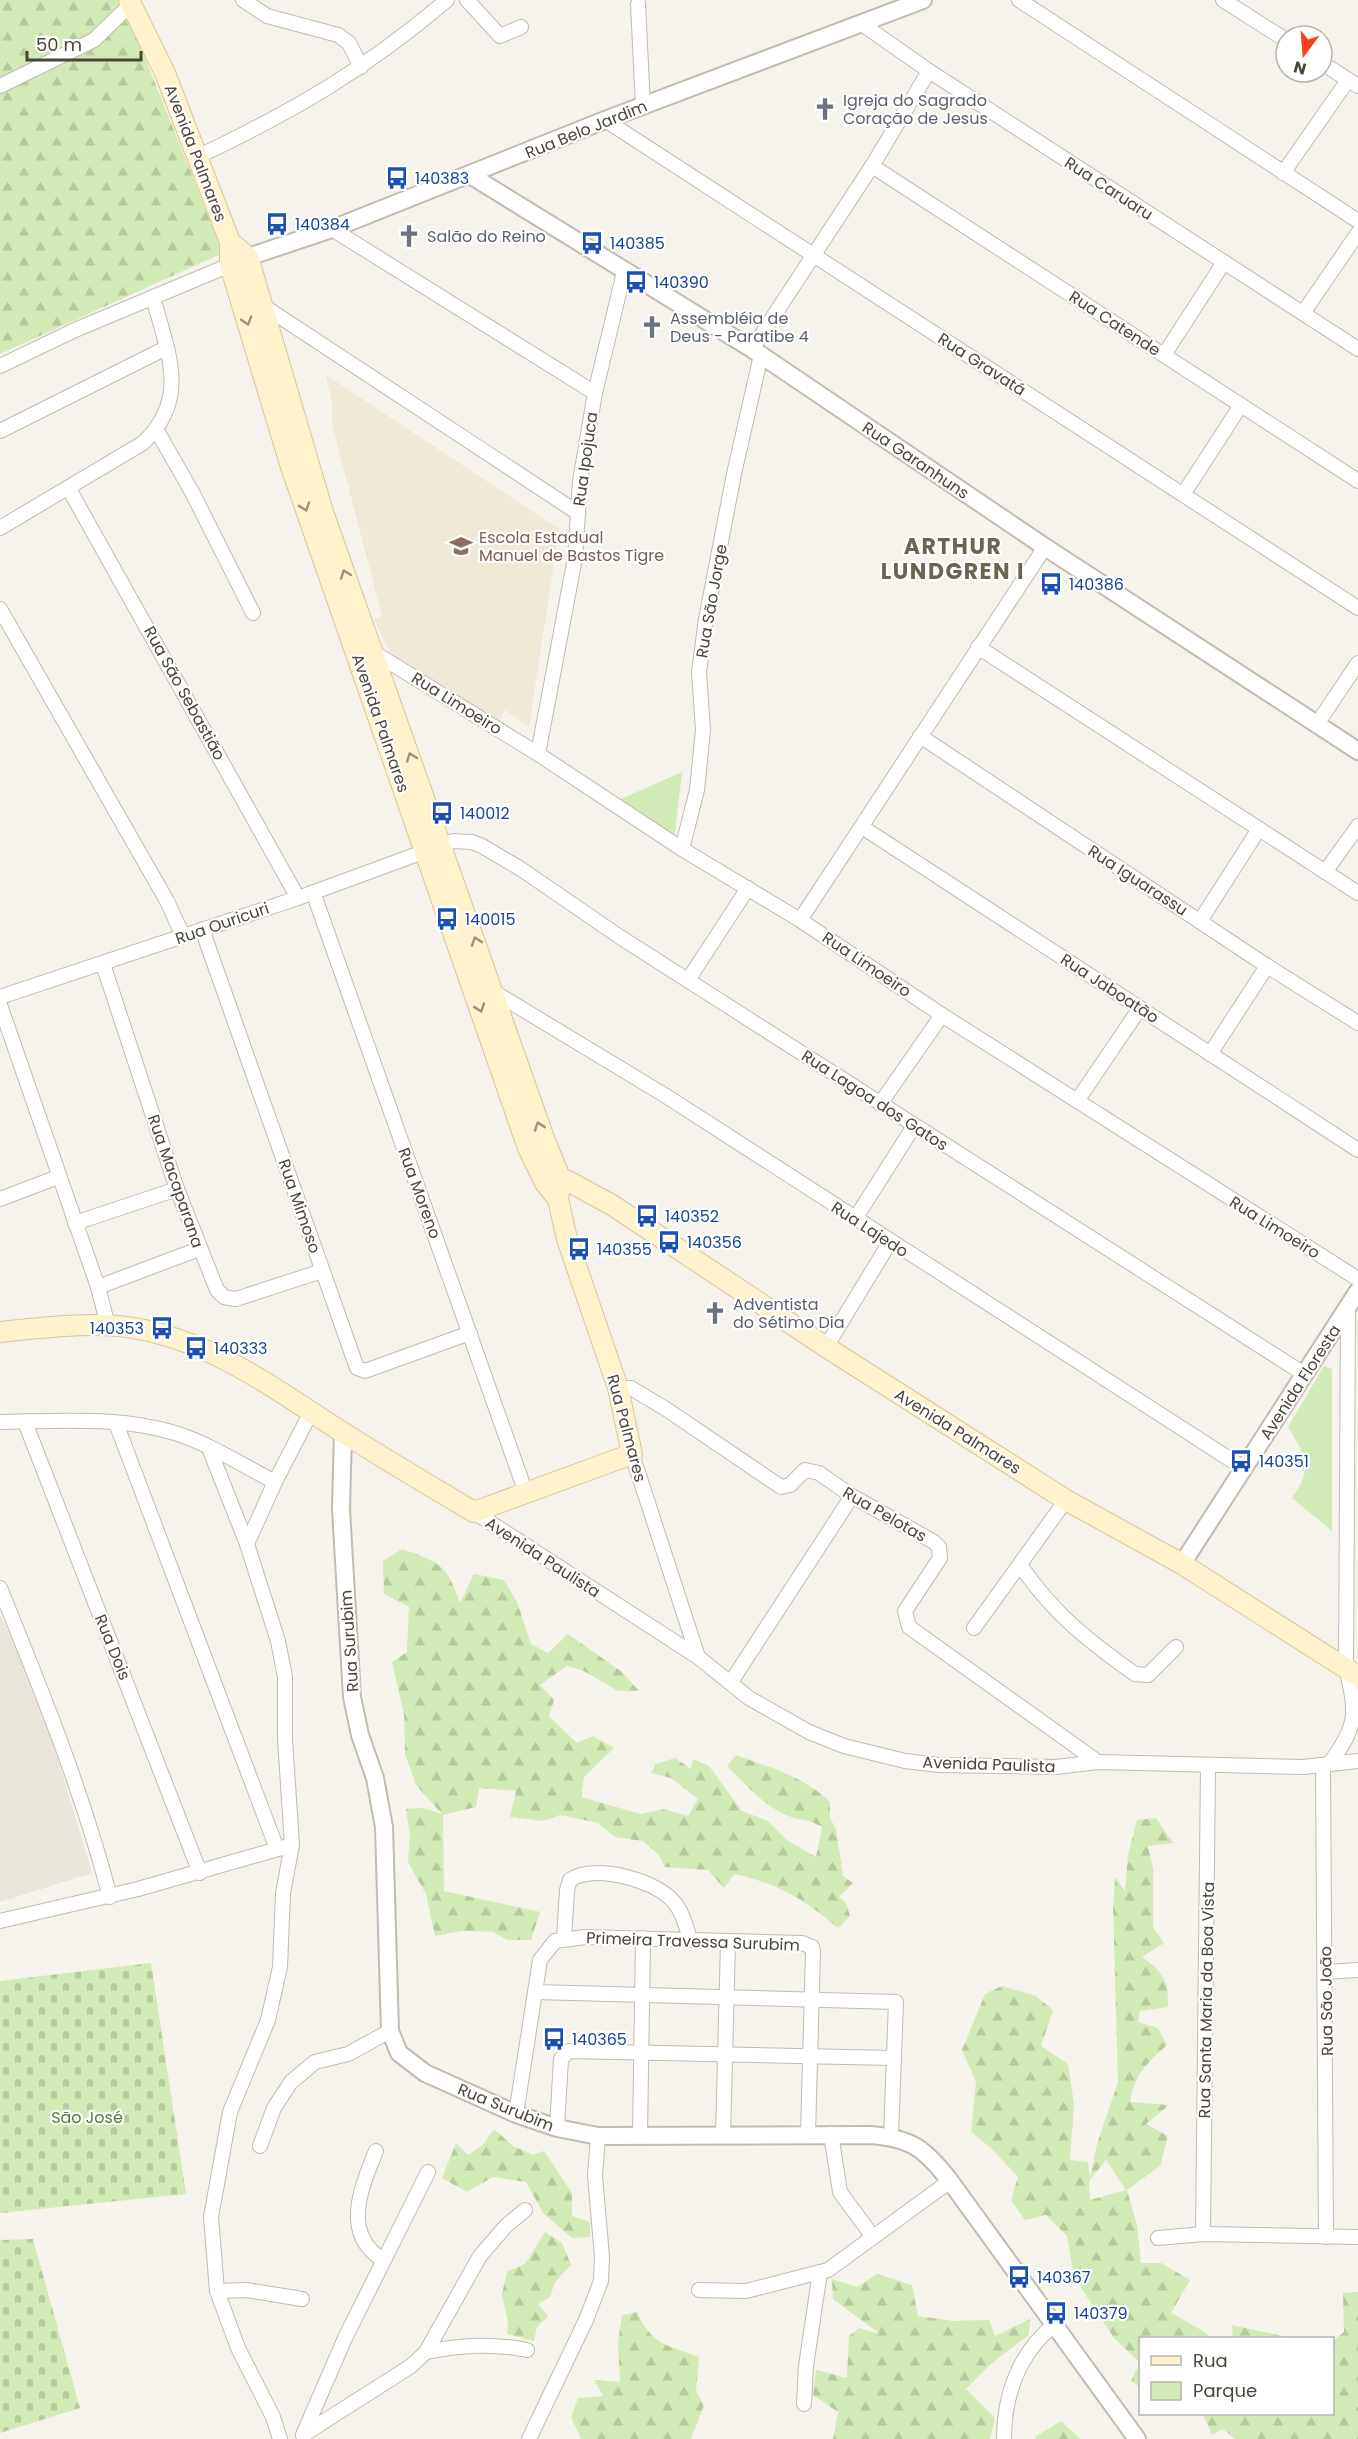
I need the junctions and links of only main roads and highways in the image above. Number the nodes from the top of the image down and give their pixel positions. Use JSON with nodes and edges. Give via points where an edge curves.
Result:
{"nodes":[{"id":1,"x":130,"y":2,"type":"edge"},
{"id":2,"x":230,"y":242,"type":"junction"},
{"id":3,"x":434,"y":848,"type":"junction"},
{"id":4,"x":555,"y":1187,"type":"junction"},
{"id":5,"x":0,"y":1332,"type":"edge"},
{"id":6,"x":632,"y":1454,"type":"joint"},
{"id":7,"x":1352,"y":1672,"type":"edge"}],
"edges":[{"from":1,"to":2,"type":"main road","name":"Avenida Palmares","via":[[165,73]]},
{"from":2,"to":3,"type":"main road","name":"Avenida Palmares","one_way":true,"via":[[230,265],[291,467]]},
{"from":3,"to":2,"type":"main road","name":"Avenida Palmares","one_way":true,"via":[[373,652],[323,512],[248,257]]},
{"from":4,"to":3,"type":"main road","name":"Avenida Palmares","one_way":true,"via":[[544,1141],[494,992]]},
{"from":3,"to":4,"type":"main road","name":"Avenida Palmares","one_way":true,"via":[[528,1148]]},
{"from":4,"to":6,"type":"main road","name":"Rua Palmares","via":[[567,1239],[618,1388]]},
{"from":4,"to":7,"type":"main road","name":"Avenida Palmares","via":[[585,1188],[1066,1500],[1182,1564]]},
{"from":5,"to":6,"type":"main road","name":"Avenida Paulista","via":[[108,1326],[167,1337],[213,1353],[272,1385],[474,1512]]}]}
